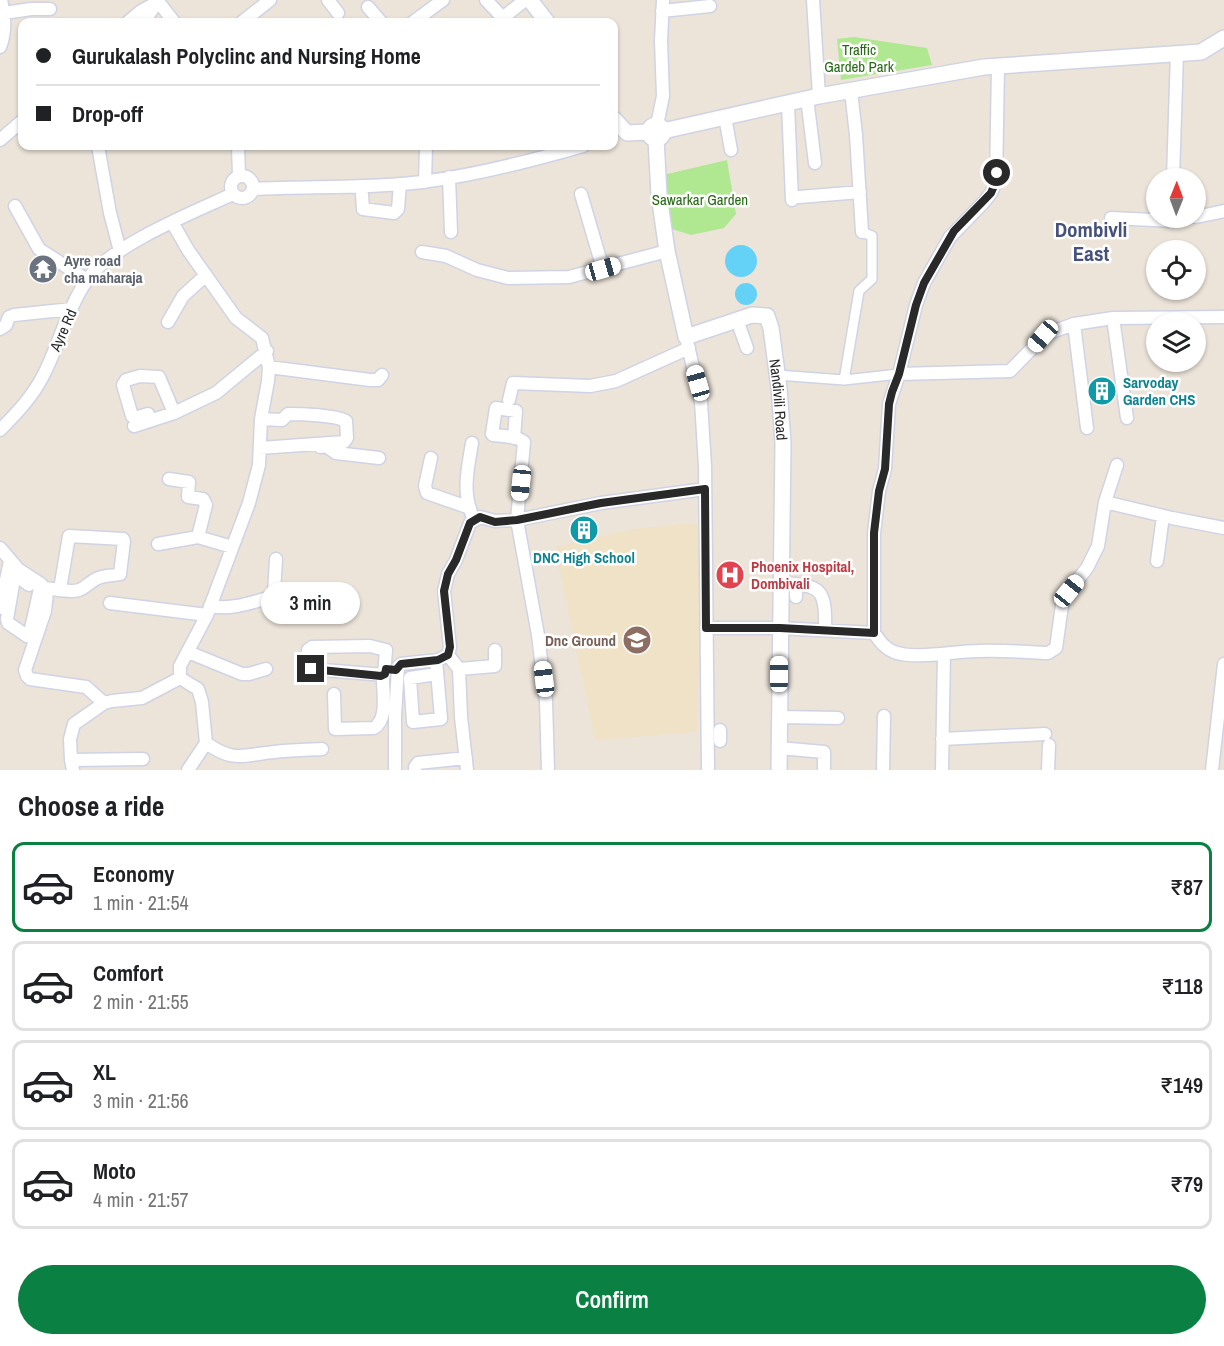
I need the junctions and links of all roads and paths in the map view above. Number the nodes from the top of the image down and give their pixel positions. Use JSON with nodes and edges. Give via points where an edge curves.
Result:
{"nodes":[{"id":1,"x":1,"y":0,"type":"edge"},
{"id":2,"x":270,"y":0,"type":"edge"},
{"id":3,"x":328,"y":0,"type":"edge"},
{"id":4,"x":443,"y":0,"type":"edge"},
{"id":5,"x":486,"y":0,"type":"edge"},
{"id":6,"x":525,"y":0,"type":"edge"},
{"id":7,"x":530,"y":0,"type":"edge"},
{"id":8,"x":813,"y":0,"type":"edge"},
{"id":9,"x":158,"y":1,"type":"edge"},
{"id":10,"x":663,"y":5,"type":"edge"},
{"id":11,"x":710,"y":6,"type":"dead end"},
{"id":12,"x":368,"y":7,"type":"dead end"},
{"id":13,"x":50,"y":9,"type":"dead end"},
{"id":14,"x":4,"y":13,"type":"junction"},
{"id":15,"x":338,"y":13,"type":"dead end"},
{"id":16,"x":133,"y":18,"type":"edge"},
{"id":17,"x":147,"y":18,"type":"edge"},
{"id":18,"x":171,"y":18,"type":"edge"},
{"id":19,"x":247,"y":18,"type":"edge"},
{"id":20,"x":378,"y":18,"type":"edge"},
{"id":21,"x":419,"y":18,"type":"edge"},
{"id":22,"x":544,"y":18,"type":"edge"},
{"id":23,"x":1224,"y":38,"type":"edge"},
{"id":24,"x":0,"y":46,"type":"edge"},
{"id":25,"x":1177,"y":53,"type":"junction"},
{"id":26,"x":998,"y":66,"type":"junction"},
{"id":27,"x":851,"y":91,"type":"junction"},
{"id":28,"x":813,"y":97,"type":"junction"},
{"id":29,"x":789,"y":104,"type":"junction"},
{"id":30,"x":725,"y":117,"type":"junction"},
{"id":31,"x":18,"y":124,"type":"edge"},
{"id":32,"x":656,"y":132,"type":"junction"},
{"id":33,"x":620,"y":135,"type":"edge"},
{"id":34,"x":0,"y":140,"type":"edge"},
{"id":35,"x":99,"y":150,"type":"edge"},
{"id":36,"x":238,"y":150,"type":"edge"},
{"id":37,"x":426,"y":150,"type":"edge"},
{"id":38,"x":568,"y":150,"type":"edge"},
{"id":39,"x":731,"y":150,"type":"dead end"},
{"id":40,"x":815,"y":163,"type":"dead end"},
{"id":41,"x":850,"y":167,"type":"dead end"},
{"id":42,"x":1173,"y":168,"type":"edge"},
{"id":43,"x":239,"y":176,"type":"junction"},
{"id":44,"x":449,"y":177,"type":"junction"},
{"id":45,"x":425,"y":182,"type":"junction"},
{"id":46,"x":400,"y":184,"type":"junction"},
{"id":47,"x":253,"y":189,"type":"junction"},
{"id":48,"x":856,"y":192,"type":"junction"},
{"id":49,"x":233,"y":194,"type":"junction"},
{"id":50,"x":362,"y":194,"type":"dead end"},
{"id":51,"x":581,"y":194,"type":"dead end"},
{"id":52,"x":15,"y":206,"type":"dead end"},
{"id":53,"x":1224,"y":211,"type":"edge"},
{"id":54,"x":1206,"y":214,"type":"edge"},
{"id":55,"x":1111,"y":218,"type":"dead end"},
{"id":56,"x":1146,"y":219,"type":"edge"},
{"id":57,"x":172,"y":222,"type":"junction"},
{"id":58,"x":451,"y":232,"type":"dead end"},
{"id":59,"x":862,"y":232,"type":"joint"},
{"id":60,"x":120,"y":251,"type":"junction"},
{"id":61,"x":667,"y":251,"type":"junction"},
{"id":62,"x":422,"y":252,"type":"dead end"},
{"id":63,"x":603,"y":269,"type":"junction"},
{"id":64,"x":205,"y":276,"type":"junction"},
{"id":65,"x":87,"y":280,"type":"junction"},
{"id":66,"x":72,"y":309,"type":"junction"},
{"id":67,"x":1224,"y":317,"type":"edge"},
{"id":68,"x":1113,"y":318,"type":"junction"},
{"id":69,"x":737,"y":320,"type":"junction"},
{"id":70,"x":168,"y":322,"type":"dead end"},
{"id":71,"x":1074,"y":324,"type":"junction"},
{"id":72,"x":0,"y":329,"type":"edge"},
{"id":73,"x":687,"y":342,"type":"junction"},
{"id":74,"x":747,"y":348,"type":"dead end"},
{"id":75,"x":267,"y":351,"type":"junction"},
{"id":76,"x":269,"y":367,"type":"junction"},
{"id":77,"x":899,"y":374,"type":"junction"},
{"id":78,"x":382,"y":375,"type":"dead end"},
{"id":79,"x":777,"y":375,"type":"junction"},
{"id":80,"x":844,"y":380,"type":"junction"},
{"id":81,"x":509,"y":400,"type":"dead end"},
{"id":82,"x":1127,"y":418,"type":"dead end"},
{"id":83,"x":261,"y":419,"type":"junction"},
{"id":84,"x":134,"y":426,"type":"dead end"},
{"id":85,"x":1088,"y":428,"type":"dead end"},
{"id":86,"x":0,"y":430,"type":"edge"},
{"id":87,"x":514,"y":438,"type":"dead end"},
{"id":88,"x":472,"y":443,"type":"dead end"},
{"id":89,"x":260,"y":452,"type":"junction"},
{"id":90,"x":379,"y":458,"type":"dead end"},
{"id":91,"x":431,"y":458,"type":"dead end"},
{"id":92,"x":1116,"y":465,"type":"dead end"},
{"id":93,"x":169,"y":480,"type":"dead end"},
{"id":94,"x":705,"y":489,"type":"junction"},
{"id":95,"x":1106,"y":502,"type":"junction"},
{"id":96,"x":472,"y":513,"type":"junction"},
{"id":97,"x":1163,"y":516,"type":"junction"},
{"id":98,"x":517,"y":520,"type":"junction"},
{"id":99,"x":1224,"y":528,"type":"edge"},
{"id":100,"x":198,"y":537,"type":"junction"},
{"id":101,"x":158,"y":544,"type":"dead end"},
{"id":102,"x":232,"y":547,"type":"junction"},
{"id":103,"x":0,"y":548,"type":"edge"},
{"id":104,"x":276,"y":559,"type":"dead end"},
{"id":105,"x":1156,"y":561,"type":"dead end"},
{"id":106,"x":6,"y":566,"type":"edge"},
{"id":107,"x":780,"y":583,"type":"junction"},
{"id":108,"x":796,"y":584,"type":"junction"},
{"id":109,"x":41,"y":588,"type":"junction"},
{"id":110,"x":60,"y":589,"type":"junction"},
{"id":111,"x":795,"y":597,"type":"dead end"},
{"id":112,"x":1,"y":602,"type":"edge"},
{"id":113,"x":110,"y":603,"type":"dead end"},
{"id":114,"x":209,"y":610,"type":"junction"},
{"id":115,"x":706,"y":628,"type":"junction"},
{"id":116,"x":780,"y":628,"type":"junction"},
{"id":117,"x":825,"y":630,"type":"junction"},
{"id":118,"x":874,"y":633,"type":"junction"},
{"id":119,"x":495,"y":650,"type":"dead end"},
{"id":120,"x":188,"y":652,"type":"junction"},
{"id":121,"x":944,"y":654,"type":"junction"},
{"id":122,"x":442,"y":658,"type":"junction"},
{"id":123,"x":412,"y":663,"type":"junction"},
{"id":124,"x":1224,"y":664,"type":"edge"},
{"id":125,"x":266,"y":669,"type":"dead end"},
{"id":126,"x":459,"y":669,"type":"junction"},
{"id":127,"x":438,"y":674,"type":"junction"},
{"id":128,"x":390,"y":675,"type":"junction"},
{"id":129,"x":414,"y":676,"type":"junction"},
{"id":130,"x":180,"y":678,"type":"junction"},
{"id":131,"x":352,"y":680,"type":"dead end"},
{"id":132,"x":334,"y":694,"type":"dead end"},
{"id":133,"x":104,"y":703,"type":"junction"},
{"id":134,"x":389,"y":716,"type":"junction"},
{"id":135,"x":884,"y":716,"type":"dead end"},
{"id":136,"x":779,"y":717,"type":"junction"},
{"id":137,"x":838,"y":718,"type":"dead end"},
{"id":138,"x":942,"y":739,"type":"junction"},
{"id":139,"x":206,"y":743,"type":"junction"},
{"id":140,"x":779,"y":748,"type":"junction"},
{"id":141,"x":322,"y":749,"type":"dead end"},
{"id":142,"x":136,"y":763,"type":"edge"},
{"id":143,"x":461,"y":764,"type":"edge"},
{"id":144,"x":72,"y":765,"type":"edge"},
{"id":145,"x":100,"y":765,"type":"edge"},
{"id":146,"x":188,"y":770,"type":"edge"},
{"id":147,"x":395,"y":770,"type":"edge"},
{"id":148,"x":415,"y":770,"type":"edge"},
{"id":149,"x":548,"y":770,"type":"edge"},
{"id":150,"x":708,"y":770,"type":"edge"},
{"id":151,"x":779,"y":770,"type":"edge"},
{"id":152,"x":824,"y":770,"type":"edge"},
{"id":153,"x":883,"y":770,"type":"edge"},
{"id":154,"x":942,"y":770,"type":"edge"},
{"id":155,"x":1048,"y":770,"type":"edge"},
{"id":156,"x":1212,"y":770,"type":"edge"}],
"edges":[{"from":1,"to":14,"type":"street"},
{"from":2,"to":19,"type":"street"},
{"from":3,"to":15,"type":"street"},
{"from":4,"to":21,"type":"street"},
{"from":5,"to":6,"type":"street","via":[[501,16]]},
{"from":7,"to":22,"type":"street"},
{"from":8,"to":28,"type":"street"},
{"from":9,"to":16,"type":"street"},
{"from":9,"to":17,"type":"street"},
{"from":9,"to":18,"type":"street"},
{"from":10,"to":11,"type":"street"},
{"from":10,"to":32,"type":"street","via":[[663,96]]},
{"from":12,"to":20,"type":"street"},
{"from":13,"to":14,"type":"street"},
{"from":14,"to":24,"type":"street"},
{"from":23,"to":25,"type":"street","via":[[1201,52]]},
{"from":25,"to":26,"type":"street"},
{"from":25,"to":42,"type":"street"},
{"from":26,"to":27,"type":"street"},
{"from":26,"to":77,"type":"street","via":[[996,181],[983,203],[954,231],[924,283]]},
{"from":27,"to":28,"type":"street"},
{"from":27,"to":48,"type":"street"},
{"from":28,"to":29,"type":"street"},
{"from":28,"to":40,"type":"street"},
{"from":29,"to":30,"type":"street"},
{"from":29,"to":48,"type":"street","via":[[795,198]]},
{"from":30,"to":32,"type":"street"},
{"from":30,"to":39,"type":"street","via":[[734,133]]},
{"from":31,"to":34,"type":"street"},
{"from":32,"to":33,"type":"street"},
{"from":32,"to":61,"type":"street"},
{"from":35,"to":60,"type":"street"},
{"from":36,"to":43,"type":"street"},
{"from":37,"to":45,"type":"street"},
{"from":38,"to":44,"type":"street"},
{"from":41,"to":48,"type":"street"},
{"from":43,"to":47,"type":"street","via":[[249,179]]},
{"from":43,"to":49,"type":"street","via":[[232,183]]},
{"from":44,"to":45,"type":"street"},
{"from":44,"to":58,"type":"street"},
{"from":45,"to":46,"type":"street"},
{"from":46,"to":47,"type":"street"},
{"from":46,"to":50,"type":"street","via":[[398,209],[394,213],[363,209]]},
{"from":47,"to":49,"type":"street","via":[[243,198]]},
{"from":48,"to":59,"type":"street"},
{"from":49,"to":57,"type":"street","name":"Ayre Rd"},
{"from":51,"to":63,"type":"street"},
{"from":52,"to":65,"type":"street","via":[[39,249]]},
{"from":53,"to":54,"type":"street"},
{"from":55,"to":56,"type":"street"},
{"from":57,"to":60,"type":"street","name":"Ayre Rd"},
{"from":57,"to":64,"type":"street"},
{"from":59,"to":80,"type":"street","via":[[872,236],[872,279],[859,291]]},
{"from":60,"to":65,"type":"street","name":"Ayre Rd"},
{"from":61,"to":63,"type":"street"},
{"from":61,"to":73,"type":"street"},
{"from":62,"to":63,"type":"street","via":[[446,256],[508,278],[569,277]]},
{"from":64,"to":70,"type":"street","via":[[183,296]]},
{"from":64,"to":75,"type":"street","via":[[236,318],[262,338]]},
{"from":65,"to":66,"type":"street","name":"Ayre Rd"},
{"from":66,"to":72,"type":"street","via":[[14,315]]},
{"from":66,"to":86,"type":"street","name":"Ayre Rd","via":[[43,376],[25,405]]},
{"from":67,"to":68,"type":"street"},
{"from":68,"to":71,"type":"street"},
{"from":68,"to":82,"type":"street"},
{"from":69,"to":73,"type":"street","name":"Nandivili Road"},
{"from":69,"to":74,"type":"street"},
{"from":69,"to":79,"type":"street","name":"Nandivili Road","via":[[767,316]]},
{"from":71,"to":77,"type":"street","via":[[1046,334],[1016,367],[1005,373]]},
{"from":71,"to":85,"type":"street"},
{"from":73,"to":81,"type":"street","via":[[616,381],[590,386],[513,383]]},
{"from":73,"to":94,"type":"street","via":[[701,402]]},
{"from":75,"to":76,"type":"street"},
{"from":75,"to":84,"type":"street","via":[[216,393]]},
{"from":76,"to":78,"type":"street","via":[[370,380],[378,380]]},
{"from":76,"to":83,"type":"street"},
{"from":77,"to":80,"type":"street"},
{"from":77,"to":118,"type":"street","via":[[889,404],[885,469],[874,533]]},
{"from":79,"to":80,"type":"street"},
{"from":79,"to":107,"type":"street","name":"Nandivili Road","via":[[783,443]]},
{"from":83,"to":89,"type":"street"},
{"from":83,"to":89,"type":"street","via":[[282,420],[288,414],[311,413],[339,418],[346,421],[346,438],[344,442]]},
{"from":87,"to":98,"type":"street","via":[[522,440],[525,446]]},
{"from":88,"to":96,"type":"street","via":[[466,480]]},
{"from":89,"to":90,"type":"street","via":[[326,446],[336,453]]},
{"from":89,"to":102,"type":"street","via":[[249,503]]},
{"from":91,"to":96,"type":"street","via":[[427,493]]},
{"from":92,"to":95,"type":"street"},
{"from":93,"to":100,"type":"street","via":[[189,482],[188,497],[205,501]]},
{"from":94,"to":98,"type":"street","via":[[601,503]]},
{"from":94,"to":115,"type":"street"},
{"from":95,"to":97,"type":"street"},
{"from":95,"to":121,"type":"street","via":[[1098,546],[1062,604],[1056,648],[1048,653]]},
{"from":96,"to":98,"type":"street","via":[[495,522]]},
{"from":96,"to":122,"type":"street","via":[[444,591],[450,647]]},
{"from":97,"to":99,"type":"street"},
{"from":97,"to":105,"type":"street"},
{"from":98,"to":149,"type":"street","via":[[545,690]]},
{"from":100,"to":101,"type":"street"},
{"from":100,"to":102,"type":"street"},
{"from":102,"to":114,"type":"street"},
{"from":103,"to":106,"type":"street"},
{"from":104,"to":114,"type":"street","via":[[271,597],[236,608]]},
{"from":106,"to":109,"type":"street"},
{"from":106,"to":112,"type":"street"},
{"from":107,"to":108,"type":"street"},
{"from":107,"to":116,"type":"street","name":"Nandivili Road"},
{"from":108,"to":111,"type":"street"},
{"from":108,"to":117,"type":"street","via":[[810,585],[818,592],[825,606]]},
{"from":109,"to":110,"type":"street"},
{"from":109,"to":133,"type":"street","via":[[48,596],[25,670],[27,676],[86,687]]},
{"from":110,"to":110,"type":"street","via":[[76,591],[99,577],[120,574],[123,538],[69,536]]},
{"from":113,"to":114,"type":"street"},
{"from":114,"to":120,"type":"street"},
{"from":115,"to":116,"type":"street"},
{"from":115,"to":150,"type":"street","via":[[716,736]]},
{"from":116,"to":117,"type":"street"},
{"from":116,"to":136,"type":"street","name":"Nandivili Road"},
{"from":117,"to":118,"type":"street"},
{"from":118,"to":121,"type":"street","via":[[884,647],[895,652]]},
{"from":119,"to":126,"type":"street","via":[[495,666]]},
{"from":120,"to":125,"type":"street","via":[[242,674]]},
{"from":120,"to":130,"type":"street","via":[[180,666]]},
{"from":121,"to":138,"type":"street"},
{"from":122,"to":123,"type":"street"},
{"from":122,"to":126,"type":"street"},
{"from":122,"to":127,"type":"street"},
{"from":123,"to":128,"type":"street","via":[[401,664]]},
{"from":123,"to":129,"type":"street"},
{"from":124,"to":156,"type":"street"},
{"from":126,"to":143,"type":"street"},
{"from":127,"to":129,"type":"street"},
{"from":127,"to":129,"type":"street","via":[[441,719],[415,723],[409,680]]},
{"from":128,"to":128,"type":"street","via":[[311,669],[307,665],[308,650],[367,646],[385,649]]},
{"from":128,"to":131,"type":"street"},
{"from":128,"to":134,"type":"street"},
{"from":130,"to":133,"type":"street","via":[[142,698]]},
{"from":130,"to":139,"type":"street","via":[[198,689]]},
{"from":132,"to":134,"type":"street","via":[[335,729],[374,728]]},
{"from":133,"to":144,"type":"street","via":[[74,724],[70,739]]},
{"from":134,"to":147,"type":"street"},
{"from":135,"to":153,"type":"street"},
{"from":136,"to":137,"type":"street"},
{"from":136,"to":140,"type":"street","name":"Nandivili Road"},
{"from":138,"to":154,"type":"street"},
{"from":138,"to":155,"type":"street","via":[[1047,739]]},
{"from":139,"to":141,"type":"street","via":[[229,756],[244,758]]},
{"from":139,"to":146,"type":"street"},
{"from":140,"to":151,"type":"street","name":"Nandivili Road"},
{"from":140,"to":152,"type":"street","via":[[824,752]]},
{"from":142,"to":145,"type":"street"},
{"from":143,"to":148,"type":"street","via":[[418,763]]},
{"from":144,"to":145,"type":"street"}]}
